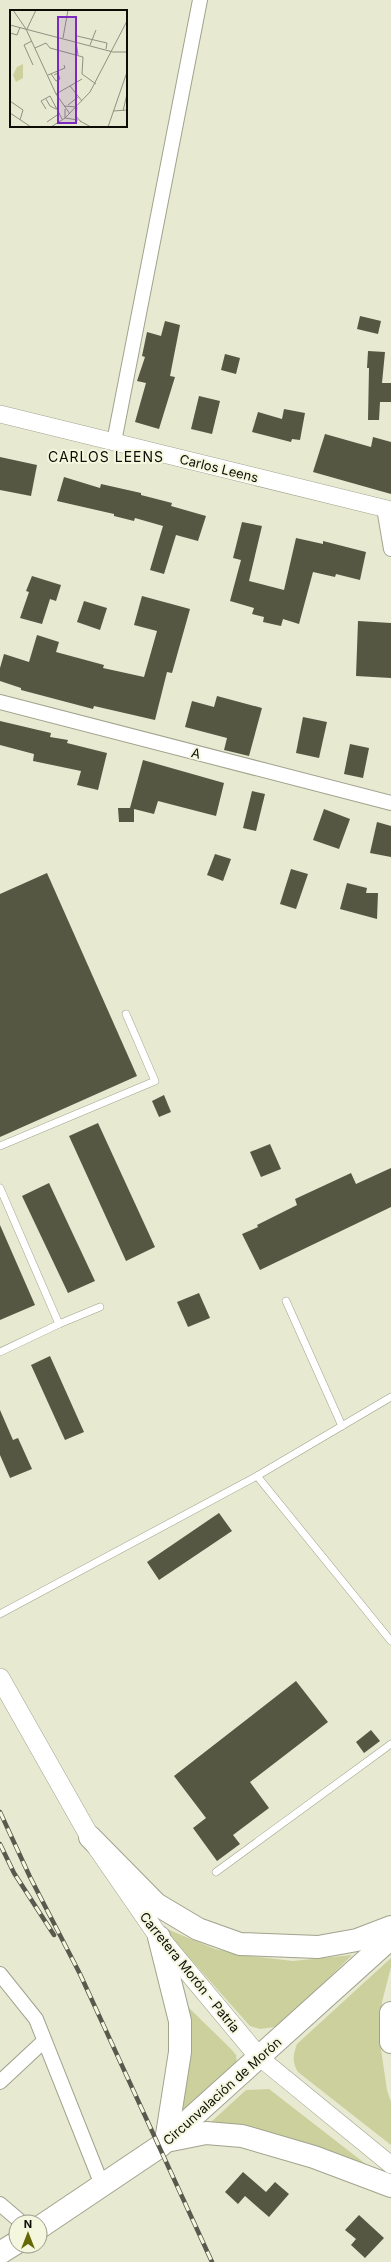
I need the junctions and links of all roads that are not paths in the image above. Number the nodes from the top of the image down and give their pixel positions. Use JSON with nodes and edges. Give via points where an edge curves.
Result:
{"nodes":[{"id":1,"x":200,"y":0,"type":"edge"},
{"id":2,"x":0,"y":414,"type":"edge"},
{"id":3,"x":114,"y":442,"type":"junction"},
{"id":4,"x":387,"y":509,"type":"edge"},
{"id":5,"x":391,"y":549,"type":"edge"},
{"id":6,"x":0,"y":702,"type":"edge"},
{"id":7,"x":391,"y":803,"type":"edge"},
{"id":8,"x":126,"y":1014,"type":"dead end"},
{"id":9,"x":0,"y":1146,"type":"edge"},
{"id":10,"x":0,"y":1188,"type":"edge"},
{"id":11,"x":286,"y":1301,"type":"dead end"},
{"id":12,"x":100,"y":1307,"type":"dead end"},
{"id":13,"x":60,"y":1324,"type":"junction"},
{"id":14,"x":0,"y":1352,"type":"edge"},
{"id":15,"x":391,"y":1397,"type":"edge"},
{"id":16,"x":342,"y":1426,"type":"junction"},
{"id":17,"x":257,"y":1476,"type":"junction"},
{"id":18,"x":0,"y":1614,"type":"edge"},
{"id":19,"x":391,"y":1641,"type":"edge"},
{"id":20,"x":0,"y":1678,"type":"edge"},
{"id":21,"x":391,"y":1744,"type":"edge"},
{"id":22,"x":90,"y":1837,"type":"junction"},
{"id":23,"x":216,"y":1872,"type":"dead end"},
{"id":24,"x":391,"y":1927,"type":"edge"},
{"id":25,"x":159,"y":1937,"type":"junction"},
{"id":26,"x":391,"y":1938,"type":"edge"},
{"id":27,"x":0,"y":1974,"type":"edge"},
{"id":28,"x":391,"y":2013,"type":"edge"},
{"id":29,"x":44,"y":2041,"type":"junction"},
{"id":30,"x":391,"y":2042,"type":"edge"},
{"id":31,"x":259,"y":2057,"type":"junction"},
{"id":32,"x":0,"y":2082,"type":"edge"},
{"id":33,"x":166,"y":2141,"type":"junction"},
{"id":34,"x":391,"y":2165,"type":"edge"},
{"id":35,"x":102,"y":2185,"type":"junction"},
{"id":36,"x":391,"y":2186,"type":"edge"},
{"id":37,"x":0,"y":2204,"type":"edge"},
{"id":38,"x":12,"y":2214,"type":"edge"},
{"id":39,"x":48,"y":2222,"type":"edge"}],
"edges":[{"from":1,"to":3,"type":"street"},
{"from":2,"to":3,"type":"street","name":"Carlos Leens"},
{"from":3,"to":4,"type":"street","name":"Carlos Leens"},
{"from":4,"to":5,"type":"street"},
{"from":6,"to":7,"type":"street","name":"A"},
{"from":8,"to":9,"type":"lane","via":[[156,1081]]},
{"from":10,"to":13,"type":"lane"},
{"from":11,"to":16,"type":"lane"},
{"from":12,"to":13,"type":"lane"},
{"from":13,"to":14,"type":"lane"},
{"from":15,"to":16,"type":"lane"},
{"from":16,"to":17,"type":"lane"},
{"from":17,"to":18,"type":"lane"},
{"from":17,"to":19,"type":"lane"},
{"from":20,"to":22,"type":"main road","name":"Carretera Morón - Patria"},
{"from":21,"to":23,"type":"lane"},
{"from":22,"to":24,"type":"main road","via":[[156,1904],[198,1929],[240,1944],[318,1947],[357,1940]]},
{"from":22,"to":25,"type":"main road","name":"Carretera Morón - Patria"},
{"from":25,"to":31,"type":"main road","name":"Carretera Morón - Patria"},
{"from":25,"to":33,"type":"main road","via":[[180,2021],[180,2052]]},
{"from":26,"to":31,"type":"main road","name":"Circunvalación de Morón"},
{"from":27,"to":29,"type":"street","via":[[36,2019]]},
{"from":28,"to":30,"type":"main road"},
{"from":29,"to":32,"type":"street"},
{"from":29,"to":35,"type":"street"},
{"from":31,"to":33,"type":"main road","name":"Circunvalación de Morón"},
{"from":31,"to":34,"type":"street","name":"Carretera Morón - Patria"},
{"from":33,"to":35,"type":"main road","name":"Circunvalación de Morón"},
{"from":33,"to":36,"type":"main road","via":[[206,2133],[242,2136],[314,2157]]},
{"from":35,"to":39,"type":"main road","name":"Circunvalación de Morón"},
{"from":37,"to":38,"type":"street"}]}
